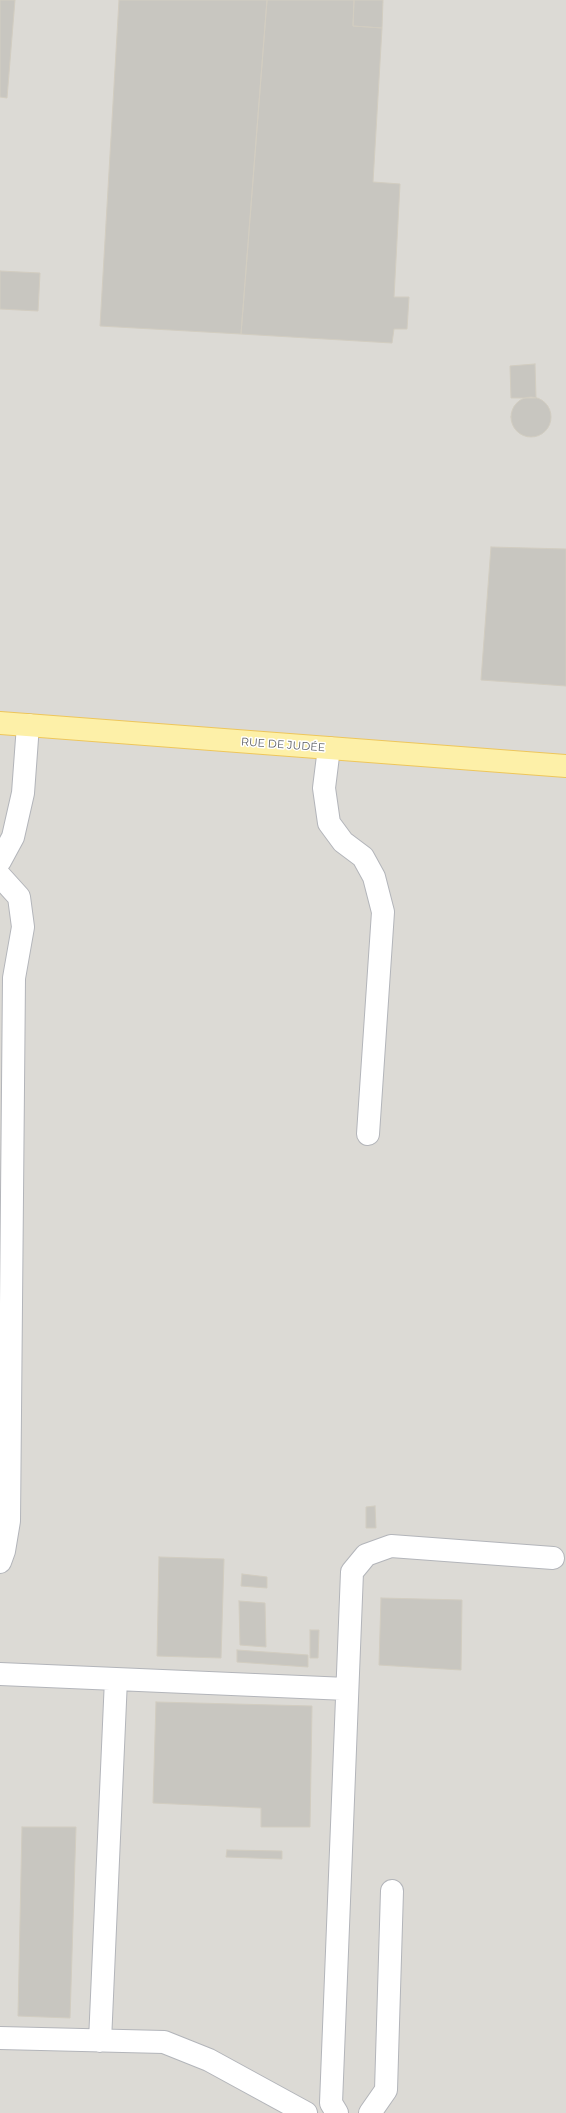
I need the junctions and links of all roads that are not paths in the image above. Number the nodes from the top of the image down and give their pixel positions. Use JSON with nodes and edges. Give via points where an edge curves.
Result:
{"nodes":[{"id":1,"x":0,"y":723,"type":"edge"},
{"id":2,"x":28,"y":725,"type":"junction"},
{"id":3,"x":329,"y":748,"type":"junction"},
{"id":4,"x":566,"y":766,"type":"edge"},
{"id":5,"x":0,"y":861,"type":"edge"},
{"id":6,"x":0,"y":876,"type":"edge"},
{"id":7,"x":368,"y":1134,"type":"dead end"},
{"id":8,"x":553,"y":1558,"type":"dead end"},
{"id":9,"x":0,"y":1562,"type":"edge"},
{"id":10,"x":0,"y":1674,"type":"edge"},
{"id":11,"x":116,"y":1679,"type":"junction"},
{"id":12,"x":347,"y":1689,"type":"junction"},
{"id":13,"x":392,"y":1891,"type":"dead end"},
{"id":14,"x":0,"y":2038,"type":"edge"},
{"id":15,"x":100,"y":2041,"type":"junction"},
{"id":16,"x":306,"y":2113,"type":"edge"},
{"id":17,"x":336,"y":2113,"type":"edge"},
{"id":18,"x":370,"y":2113,"type":"edge"}],
"edges":[{"from":1,"to":2,"type":"main road","name":"RUE DE JUDÉE"},
{"from":2,"to":3,"type":"main road","name":"RUE DE JUDÉE"},
{"from":2,"to":5,"type":"lane","via":[[23,793],[12,837]]},
{"from":3,"to":4,"type":"main road","name":"RUE DE JUDÉE"},
{"from":3,"to":7,"type":"lane","via":[[324,788],[329,823],[343,842],[363,857],[374,877],[383,912]]},
{"from":6,"to":9,"type":"lane","via":[[19,897],[23,927],[14,978],[9,1521]]},
{"from":8,"to":12,"type":"lane","via":[[391,1546],[366,1555],[352,1572]]},
{"from":10,"to":11,"type":"lane"},
{"from":11,"to":12,"type":"lane"},
{"from":11,"to":15,"type":"lane"},
{"from":12,"to":17,"type":"lane","via":[[331,2103]]},
{"from":13,"to":18,"type":"lane","via":[[386,2090]]},
{"from":14,"to":15,"type":"lane"},
{"from":15,"to":16,"type":"lane","via":[[164,2042],[209,2060]]}]}
